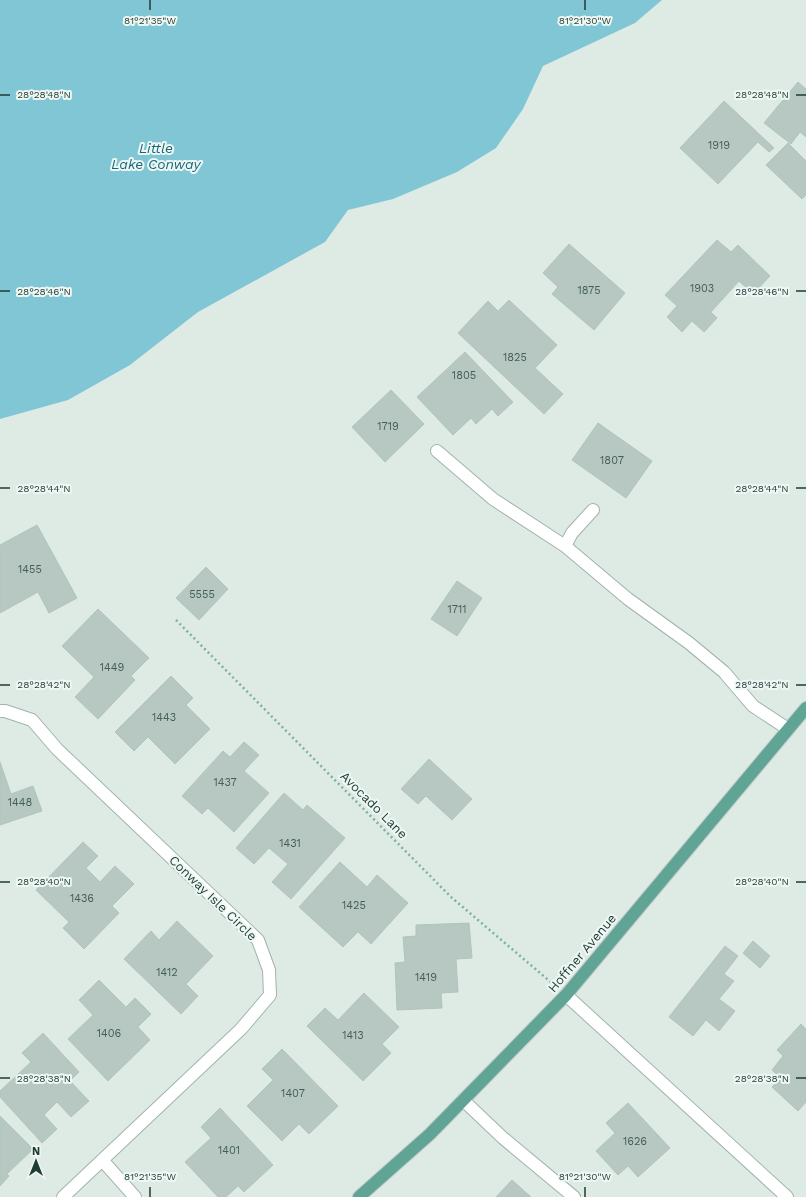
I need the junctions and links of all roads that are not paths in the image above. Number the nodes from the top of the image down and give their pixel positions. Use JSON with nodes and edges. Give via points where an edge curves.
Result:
{"nodes":[{"id":1,"x":437,"y":451,"type":"dead end"},
{"id":2,"x":593,"y":510,"type":"dead end"},
{"id":3,"x":565,"y":546,"type":"junction"},
{"id":4,"x":806,"y":708,"type":"edge"},
{"id":5,"x":0,"y":711,"type":"edge"},
{"id":6,"x":788,"y":729,"type":"junction"},
{"id":7,"x":566,"y":994,"type":"junction"},
{"id":8,"x":463,"y":1100,"type":"junction"},
{"id":9,"x":103,"y":1161,"type":"junction"},
{"id":10,"x":63,"y":1197,"type":"edge"},
{"id":11,"x":135,"y":1197,"type":"edge"},
{"id":12,"x":359,"y":1197,"type":"edge"},
{"id":13,"x":574,"y":1197,"type":"edge"},
{"id":14,"x":787,"y":1197,"type":"edge"}],
"edges":[{"from":1,"to":3,"type":"street","via":[[493,499]]},
{"from":2,"to":3,"type":"street","via":[[572,533]]},
{"from":3,"to":6,"type":"street","via":[[628,599],[724,672],[753,706]]},
{"from":4,"to":6,"type":"main road","name":"Hoffner Avenue"},
{"from":5,"to":9,"type":"street","name":"Conway Isle Circle","via":[[32,720],[57,749],[258,940],[269,970],[270,994],[241,1029]]},
{"from":6,"to":7,"type":"main road","name":"Hoffner Avenue"},
{"from":7,"to":8,"type":"main road","name":"Hoffner Avenue"},
{"from":7,"to":14,"type":"street"},
{"from":8,"to":12,"type":"main road","name":"Hoffner Avenue","via":[[430,1134]]},
{"from":8,"to":13,"type":"street","via":[[503,1138]]},
{"from":9,"to":10,"type":"street","name":"Conway Isle Circle"},
{"from":9,"to":11,"type":"street"}]}
